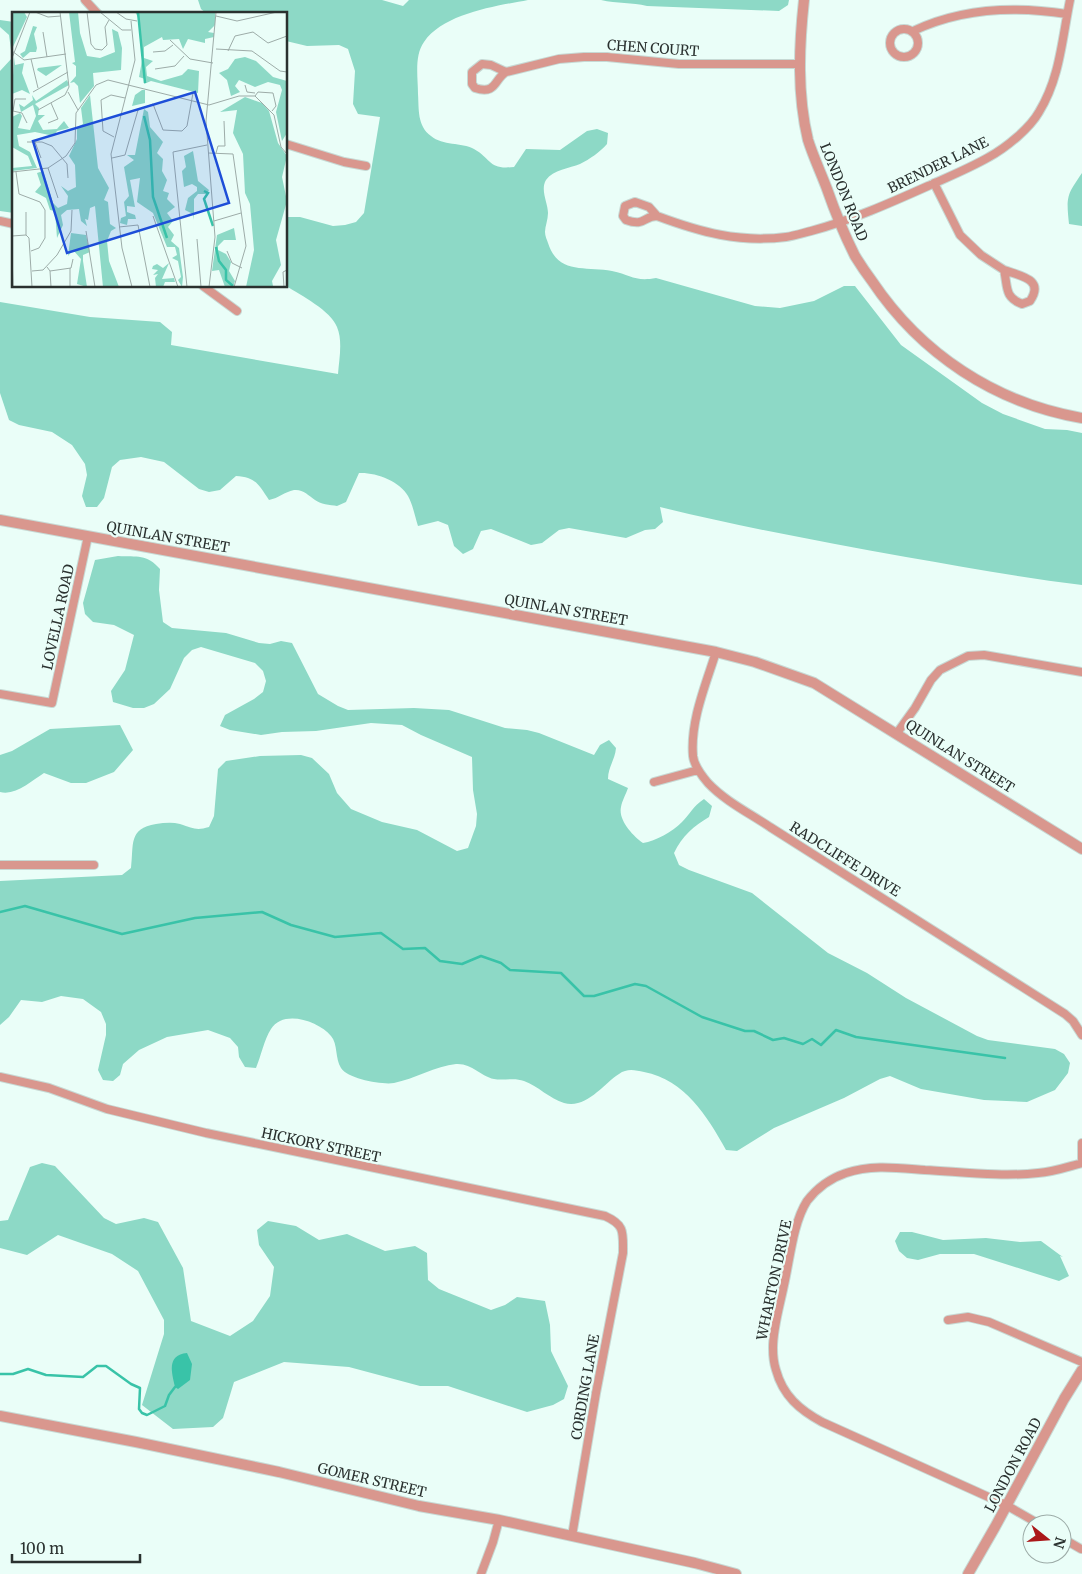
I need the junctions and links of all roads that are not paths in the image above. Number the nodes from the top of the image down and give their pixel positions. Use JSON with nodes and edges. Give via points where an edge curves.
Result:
{"nodes":[{"id":1,"x":85,"y":0,"type":"edge"},
{"id":2,"x":804,"y":0,"type":"edge"},
{"id":3,"x":1070,"y":0,"type":"edge"},
{"id":4,"x":96,"y":12,"type":"edge"},
{"id":5,"x":1067,"y":14,"type":"junction"},
{"id":6,"x":913,"y":31,"type":"dead end"},
{"id":7,"x":799,"y":64,"type":"junction"},
{"id":8,"x":506,"y":72,"type":"junction"},
{"id":9,"x":288,"y":145,"type":"edge"},
{"id":10,"x":366,"y":166,"type":"dead end"},
{"id":11,"x":934,"y":183,"type":"junction"},
{"id":12,"x":657,"y":216,"type":"dead end"},
{"id":13,"x":840,"y":223,"type":"junction"},
{"id":14,"x":1004,"y":270,"type":"junction"},
{"id":15,"x":207,"y":288,"type":"edge"},
{"id":16,"x":237,"y":311,"type":"dead end"},
{"id":17,"x":1082,"y":418,"type":"edge"},
{"id":18,"x":0,"y":520,"type":"edge"},
{"id":19,"x":88,"y":536,"type":"junction"},
{"id":20,"x":716,"y":652,"type":"junction"},
{"id":21,"x":1082,"y":672,"type":"edge"},
{"id":22,"x":0,"y":694,"type":"edge"},
{"id":23,"x":897,"y":733,"type":"junction"},
{"id":24,"x":698,"y":770,"type":"junction"},
{"id":25,"x":654,"y":782,"type":"dead end"},
{"id":26,"x":1082,"y":849,"type":"edge"},
{"id":27,"x":0,"y":865,"type":"edge"},
{"id":28,"x":94,"y":865,"type":"dead end"},
{"id":29,"x":1082,"y":1034,"type":"edge"},
{"id":30,"x":0,"y":1077,"type":"edge"},
{"id":31,"x":1082,"y":1143,"type":"edge"},
{"id":32,"x":1082,"y":1159,"type":"edge"},
{"id":33,"x":1082,"y":1163,"type":"edge"},
{"id":34,"x":623,"y":1243,"type":"joint"},
{"id":35,"x":948,"y":1320,"type":"dead end"},
{"id":36,"x":1082,"y":1362,"type":"edge"},
{"id":37,"x":1082,"y":1370,"type":"edge"},
{"id":38,"x":0,"y":1416,"type":"edge"},
{"id":39,"x":1006,"y":1505,"type":"junction"},
{"id":40,"x":1022,"y":1514,"type":"edge"},
{"id":41,"x":499,"y":1520,"type":"junction"},
{"id":42,"x":572,"y":1536,"type":"junction"},
{"id":43,"x":481,"y":1574,"type":"edge"},
{"id":44,"x":736,"y":1574,"type":"edge"},
{"id":45,"x":968,"y":1574,"type":"edge"}],
"edges":[{"from":1,"to":4,"type":"street"},
{"from":2,"to":7,"type":"street","name":"LONDON ROAD"},
{"from":3,"to":5,"type":"street","name":"BRENDER LANE"},
{"from":5,"to":6,"type":"street","via":[[999,9],[939,21]]},
{"from":5,"to":11,"type":"street","name":"BRENDER LANE","via":[[1054,83],[1033,120],[990,157]]},
{"from":7,"to":8,"type":"street","name":"CHEN COURT","via":[[679,64],[584,57],[559,59]]},
{"from":7,"to":13,"type":"street","name":"LONDON ROAD","via":[[808,140]]},
{"from":8,"to":8,"type":"street","via":[[482,64],[472,72],[472,84],[482,91],[488,90]]},
{"from":9,"to":10,"type":"street"},
{"from":11,"to":13,"type":"street","name":"BRENDER LANE"},
{"from":11,"to":14,"type":"street","via":[[960,235],[981,255]]},
{"from":12,"to":13,"type":"street","name":"BRENDER LANE","via":[[721,236],[755,239],[787,237]]},
{"from":13,"to":17,"type":"street","name":"LONDON ROAD","via":[[856,258],[879,291],[914,333],[951,365],[1006,396]]},
{"from":14,"to":14,"type":"street","via":[[1009,297],[1022,304],[1030,302],[1034,290],[1032,282]]},
{"from":15,"to":16,"type":"street"},
{"from":18,"to":19,"type":"street","name":"QUINLAN STREET"},
{"from":19,"to":20,"type":"street","name":"QUINLAN STREET"},
{"from":19,"to":22,"type":"street","name":"LOVELLA ROAD","via":[[52,702]]},
{"from":20,"to":23,"type":"street","name":"QUINLAN STREET","via":[[814,683]]},
{"from":20,"to":24,"type":"street","via":[[694,735],[693,758]]},
{"from":21,"to":23,"type":"street","via":[[984,655],[968,656],[940,670]]},
{"from":23,"to":26,"type":"street","name":"QUINLAN STREET"},
{"from":24,"to":25,"type":"street"},
{"from":24,"to":29,"type":"street","name":"RADCLIFFE DRIVE","via":[[722,796],[1065,1014]]},
{"from":27,"to":28,"type":"street"},
{"from":30,"to":34,"type":"street","name":"HICKORY STREET","via":[[206,1134],[605,1216],[620,1224]]},
{"from":31,"to":32,"type":"street"},
{"from":33,"to":39,"type":"street","name":"WHARTON DRIVE","via":[[1058,1170],[1008,1175],[865,1168],[826,1182],[807,1202],[798,1219],[773,1348],[776,1371],[791,1401],[822,1422]]},
{"from":34,"to":42,"type":"street","name":"CORDING LANE"},
{"from":35,"to":36,"type":"street","via":[[968,1317],[989,1322]]},
{"from":37,"to":39,"type":"street","name":"LONDON ROAD"},
{"from":38,"to":41,"type":"street","name":"GOMER STREET","via":[[129,1440],[419,1506]]},
{"from":39,"to":40,"type":"street","name":"WHARTON DRIVE"},
{"from":39,"to":45,"type":"street","name":"LONDON ROAD"},
{"from":41,"to":42,"type":"street","name":"GOMER STREET"},
{"from":41,"to":43,"type":"street"},
{"from":42,"to":44,"type":"street","name":"GOMER STREET"}]}
